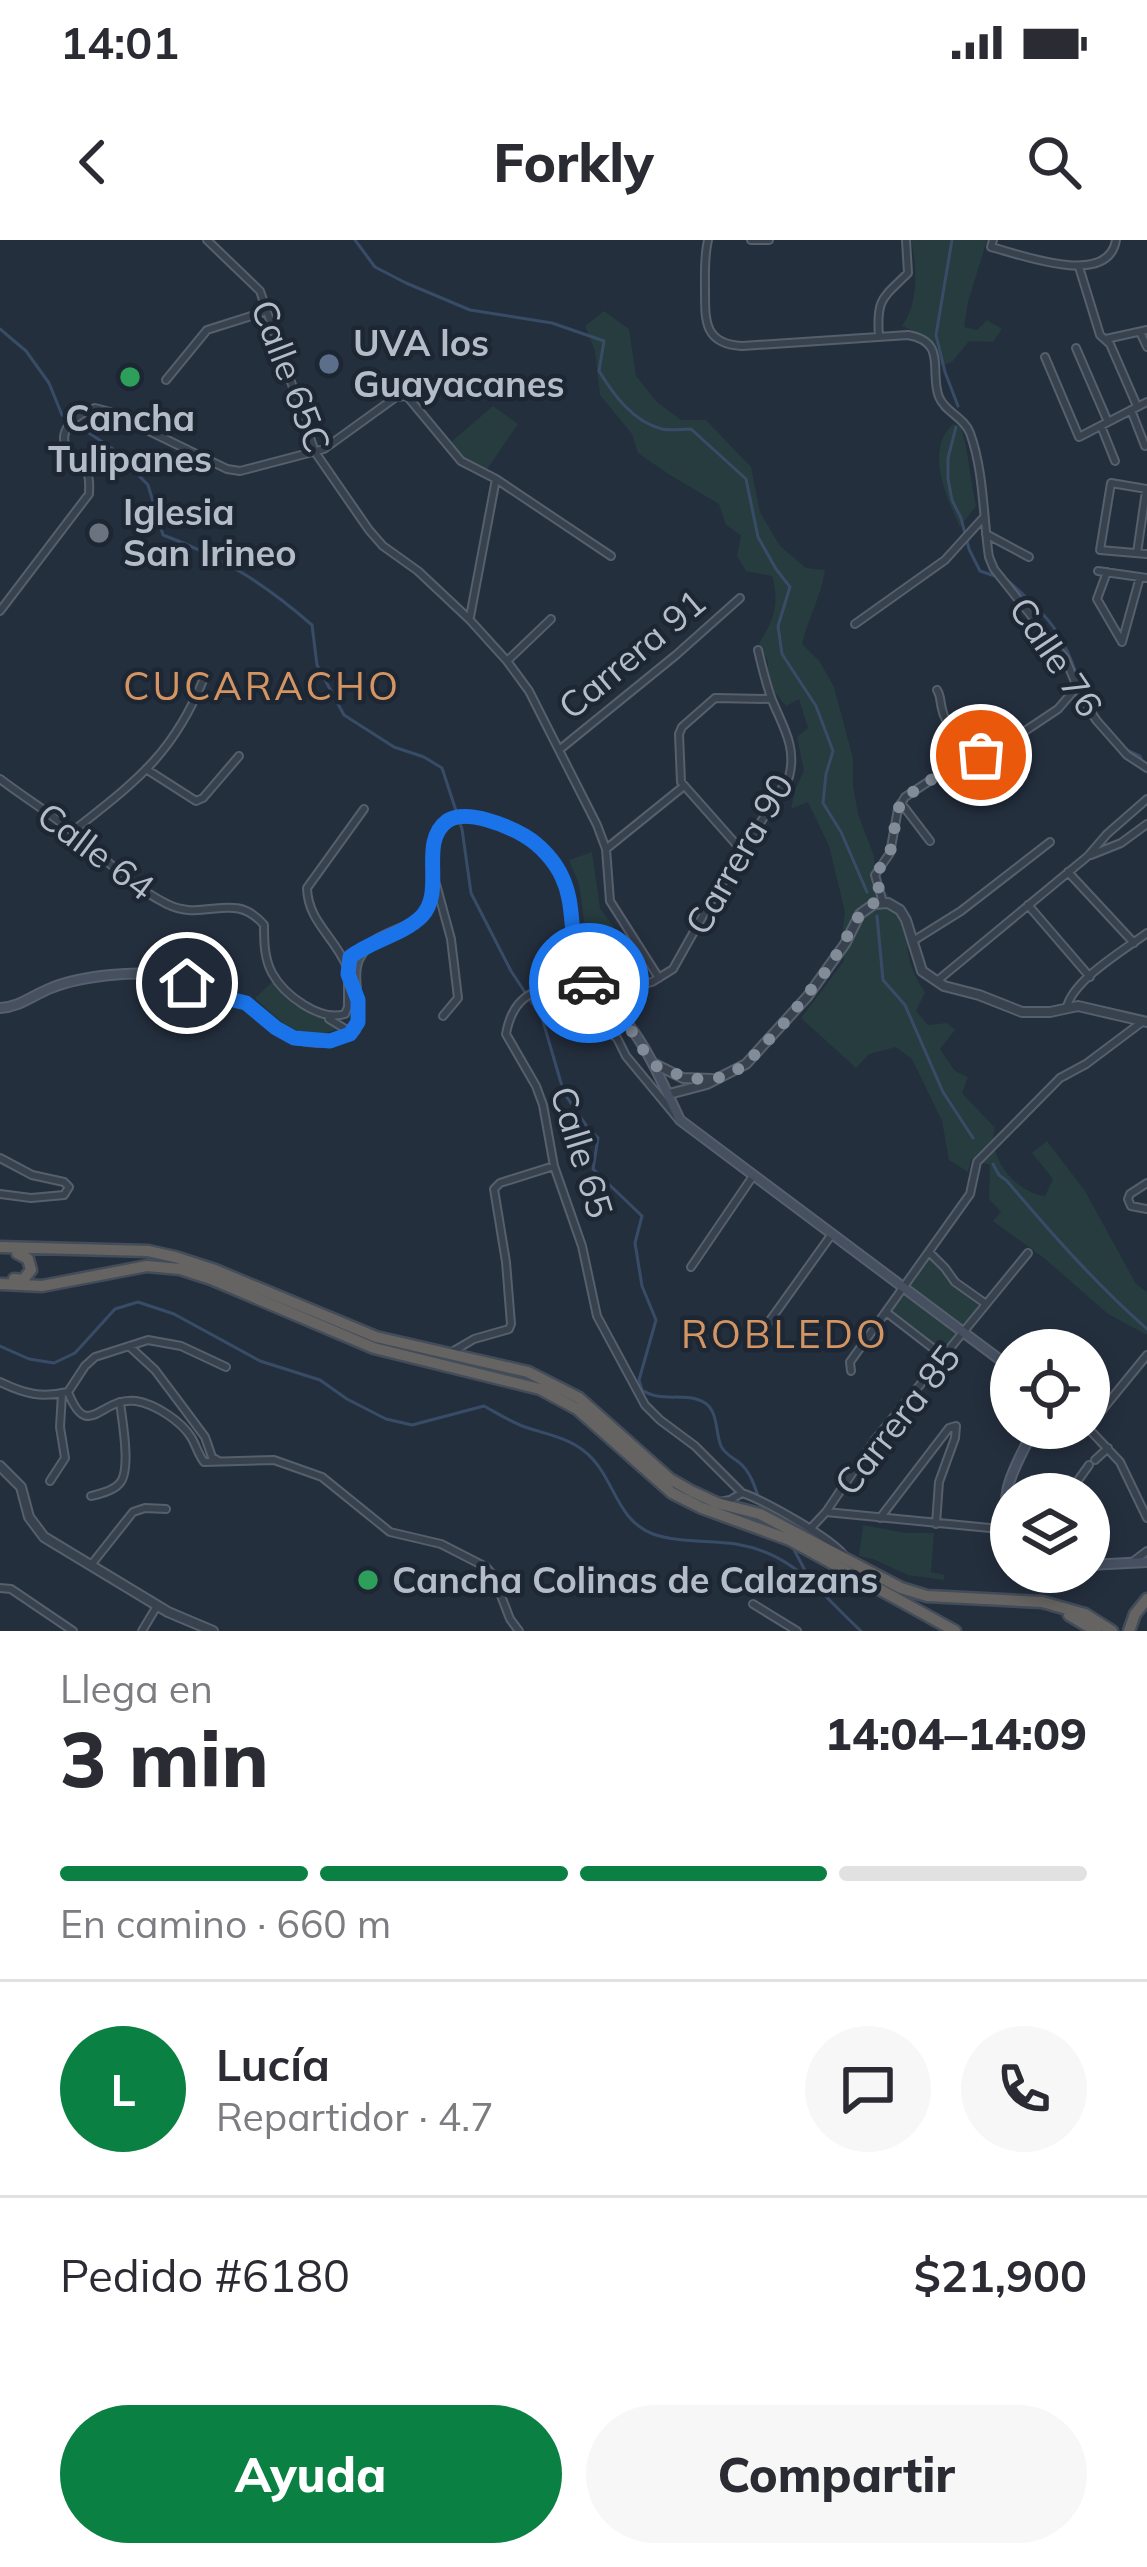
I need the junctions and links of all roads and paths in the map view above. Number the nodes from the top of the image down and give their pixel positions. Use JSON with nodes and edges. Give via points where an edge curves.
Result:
{"nodes":[{"id":1,"x":207,"y":240,"type":"edge"},
{"id":2,"x":708,"y":240,"type":"edge"},
{"id":3,"x":751,"y":240,"type":"edge"},
{"id":4,"x":769,"y":240,"type":"edge"},
{"id":5,"x":906,"y":240,"type":"edge"},
{"id":6,"x":1116,"y":240,"type":"edge"},
{"id":7,"x":992,"y":243,"type":"edge"},
{"id":8,"x":1079,"y":267,"type":"junction"},
{"id":9,"x":267,"y":310,"type":"junction"},
{"id":10,"x":1143,"y":331,"type":"edge"},
{"id":11,"x":880,"y":337,"type":"junction"},
{"id":12,"x":1106,"y":339,"type":"junction"},
{"id":13,"x":1147,"y":347,"type":"edge"},
{"id":14,"x":1076,"y":348,"type":"dead end"},
{"id":15,"x":1045,"y":357,"type":"dead end"},
{"id":16,"x":166,"y":380,"type":"dead end"},
{"id":17,"x":1147,"y":402,"type":"edge"},
{"id":18,"x":1134,"y":408,"type":"junction"},
{"id":19,"x":1104,"y":424,"type":"junction"},
{"id":20,"x":1145,"y":446,"type":"edge"},
{"id":21,"x":315,"y":452,"type":"junction"},
{"id":22,"x":1115,"y":460,"type":"dead end"},
{"id":23,"x":496,"y":479,"type":"junction"},
{"id":24,"x":1147,"y":489,"type":"edge"},
{"id":25,"x":984,"y":517,"type":"junction"},
{"id":26,"x":986,"y":534,"type":"junction"},
{"id":27,"x":1137,"y":553,"type":"junction"},
{"id":28,"x":1147,"y":554,"type":"edge"},
{"id":29,"x":611,"y":556,"type":"dead end"},
{"id":30,"x":1029,"y":557,"type":"dead end"},
{"id":31,"x":1144,"y":578,"type":"edge"},
{"id":32,"x":740,"y":598,"type":"dead end"},
{"id":33,"x":0,"y":610,"type":"edge"},
{"id":34,"x":469,"y":619,"type":"junction"},
{"id":35,"x":551,"y":619,"type":"dead end"},
{"id":36,"x":855,"y":624,"type":"dead end"},
{"id":37,"x":758,"y":650,"type":"dead end"},
{"id":38,"x":507,"y":661,"type":"junction"},
{"id":39,"x":204,"y":678,"type":"dead end"},
{"id":40,"x":1076,"y":688,"type":"junction"},
{"id":41,"x":938,"y":690,"type":"dead end"},
{"id":42,"x":772,"y":699,"type":"junction"},
{"id":43,"x":559,"y":751,"type":"junction"},
{"id":44,"x":981,"y":755,"type":"junction"},
{"id":45,"x":239,"y":756,"type":"dead end"},
{"id":46,"x":1147,"y":767,"type":"edge"},
{"id":47,"x":146,"y":770,"type":"junction"},
{"id":48,"x":0,"y":779,"type":"edge"},
{"id":49,"x":684,"y":786,"type":"junction"},
{"id":50,"x":1147,"y":799,"type":"edge"},
{"id":51,"x":901,"y":802,"type":"junction"},
{"id":52,"x":364,"y":809,"type":"dead end"},
{"id":53,"x":1147,"y":824,"type":"edge"},
{"id":54,"x":73,"y":831,"type":"junction"},
{"id":55,"x":930,"y":841,"type":"dead end"},
{"id":56,"x":1050,"y":842,"type":"dead end"},
{"id":57,"x":606,"y":850,"type":"junction"},
{"id":58,"x":743,"y":852,"type":"junction"},
{"id":59,"x":1088,"y":856,"type":"junction"},
{"id":60,"x":1068,"y":872,"type":"junction"},
{"id":61,"x":434,"y":877,"type":"junction"},
{"id":62,"x":879,"y":903,"type":"junction"},
{"id":63,"x":1028,"y":905,"type":"junction"},
{"id":64,"x":1147,"y":933,"type":"edge"},
{"id":65,"x":912,"y":936,"type":"junction"},
{"id":66,"x":374,"y":942,"type":"junction"},
{"id":67,"x":1134,"y":943,"type":"junction"},
{"id":68,"x":362,"y":948,"type":"junction"},
{"id":69,"x":341,"y":953,"type":"junction"},
{"id":70,"x":352,"y":977,"type":"junction"},
{"id":71,"x":1090,"y":977,"type":"junction"},
{"id":72,"x":659,"y":978,"type":"junction"},
{"id":73,"x":935,"y":982,"type":"junction"},
{"id":74,"x":0,"y":1007,"type":"edge"},
{"id":75,"x":1067,"y":1007,"type":"junction"},
{"id":76,"x":314,"y":1010,"type":"junction"},
{"id":77,"x":443,"y":1016,"type":"dead end"},
{"id":78,"x":1144,"y":1022,"type":"edge"},
{"id":79,"x":628,"y":1025,"type":"junction"},
{"id":80,"x":352,"y":1033,"type":"junction"},
{"id":81,"x":650,"y":1061,"type":"junction"},
{"id":82,"x":726,"y":1077,"type":"junction"},
{"id":83,"x":668,"y":1094,"type":"junction"},
{"id":84,"x":680,"y":1120,"type":"junction"},
{"id":85,"x":0,"y":1158,"type":"edge"},
{"id":86,"x":554,"y":1166,"type":"junction"},
{"id":87,"x":753,"y":1176,"type":"junction"},
{"id":88,"x":1147,"y":1183,"type":"edge"},
{"id":89,"x":0,"y":1194,"type":"edge"},
{"id":90,"x":1147,"y":1209,"type":"edge"},
{"id":91,"x":832,"y":1234,"type":"junction"},
{"id":92,"x":1,"y":1247,"type":"edge"},
{"id":93,"x":930,"y":1253,"type":"junction"},
{"id":94,"x":1028,"y":1253,"type":"dead end"},
{"id":95,"x":691,"y":1268,"type":"dead end"},
{"id":96,"x":0,"y":1282,"type":"edge"},
{"id":97,"x":904,"y":1288,"type":"junction"},
{"id":98,"x":986,"y":1304,"type":"junction"},
{"id":99,"x":886,"y":1312,"type":"junction"},
{"id":100,"x":766,"y":1326,"type":"dead end"},
{"id":101,"x":965,"y":1332,"type":"junction"},
{"id":102,"x":474,"y":1339,"type":"junction"},
{"id":103,"x":129,"y":1346,"type":"junction"},
{"id":104,"x":990,"y":1352,"type":"edge"},
{"id":105,"x":450,"y":1354,"type":"junction"},
{"id":106,"x":1147,"y":1355,"type":"edge"},
{"id":107,"x":943,"y":1356,"type":"junction"},
{"id":108,"x":480,"y":1360,"type":"junction"},
{"id":109,"x":226,"y":1367,"type":"dead end"},
{"id":110,"x":849,"y":1369,"type":"dead end"},
{"id":111,"x":0,"y":1382,"type":"edge"},
{"id":112,"x":65,"y":1393,"type":"junction"},
{"id":113,"x":1110,"y":1401,"type":"edge"},
{"id":114,"x":120,"y":1402,"type":"junction"},
{"id":115,"x":1107,"y":1449,"type":"edge"},
{"id":116,"x":1109,"y":1449,"type":"edge"},
{"id":117,"x":217,"y":1461,"type":"junction"},
{"id":118,"x":0,"y":1466,"type":"edge"},
{"id":119,"x":1084,"y":1473,"type":"edge"},
{"id":120,"x":50,"y":1481,"type":"dead end"},
{"id":121,"x":742,"y":1493,"type":"junction"},
{"id":122,"x":91,"y":1496,"type":"dead end"},
{"id":123,"x":717,"y":1503,"type":"junction"},
{"id":124,"x":166,"y":1509,"type":"dead end"},
{"id":125,"x":762,"y":1509,"type":"junction"},
{"id":126,"x":826,"y":1512,"type":"junction"},
{"id":127,"x":880,"y":1518,"type":"junction"},
{"id":128,"x":1147,"y":1519,"type":"edge"},
{"id":129,"x":776,"y":1524,"type":"junction"},
{"id":130,"x":937,"y":1525,"type":"junction"},
{"id":131,"x":810,"y":1529,"type":"junction"},
{"id":132,"x":990,"y":1529,"type":"edge"},
{"id":133,"x":1147,"y":1551,"type":"edge"},
{"id":134,"x":847,"y":1559,"type":"junction"},
{"id":135,"x":1147,"y":1562,"type":"edge"},
{"id":136,"x":1110,"y":1564,"type":"edge"},
{"id":137,"x":1120,"y":1564,"type":"junction"},
{"id":138,"x":91,"y":1565,"type":"junction"},
{"id":139,"x":0,"y":1588,"type":"edge"},
{"id":140,"x":1147,"y":1599,"type":"edge"},
{"id":141,"x":1026,"y":1600,"type":"junction"},
{"id":142,"x":753,"y":1604,"type":"dead end"},
{"id":143,"x":158,"y":1606,"type":"junction"},
{"id":144,"x":188,"y":1626,"type":"edge"},
{"id":145,"x":73,"y":1631,"type":"edge"},
{"id":146,"x":142,"y":1631,"type":"edge"},
{"id":147,"x":213,"y":1631,"type":"edge"},
{"id":148,"x":519,"y":1631,"type":"edge"},
{"id":149,"x":797,"y":1631,"type":"edge"},
{"id":150,"x":955,"y":1631,"type":"edge"},
{"id":151,"x":1096,"y":1631,"type":"edge"},
{"id":152,"x":1112,"y":1631,"type":"edge"},
{"id":153,"x":1129,"y":1631,"type":"edge"}],
"edges":[{"from":1,"to":9,"type":"street","name":"Calle 65C","via":[[256,284]]},
{"from":2,"to":11,"type":"street","via":[[706,321],[715,338],[730,346]]},
{"from":3,"to":4,"type":"street"},
{"from":5,"to":11,"type":"street","via":[[908,273],[881,303]]},
{"from":6,"to":8,"type":"street","via":[[1108,258]]},
{"from":7,"to":8,"type":"street"},
{"from":8,"to":12,"type":"street"},
{"from":9,"to":16,"type":"street","via":[[207,330]]},
{"from":9,"to":21,"type":"street","name":"Calle 65C"},
{"from":10,"to":12,"type":"street"},
{"from":10,"to":13,"type":"street"},
{"from":11,"to":25,"type":"street","name":"Calle 76","via":[[915,336],[935,357],[938,395],[970,430]]},
{"from":12,"to":18,"type":"street"},
{"from":14,"to":19,"type":"street"},
{"from":15,"to":19,"type":"street","via":[[1079,437]]},
{"from":17,"to":18,"type":"street"},
{"from":18,"to":19,"type":"street"},
{"from":18,"to":20,"type":"street"},
{"from":19,"to":22,"type":"street"},
{"from":21,"to":23,"type":"street","via":[[407,396],[457,457]]},
{"from":21,"to":33,"type":"street","via":[[232,470],[101,409],[76,417],[64,439],[87,471],[87,498]]},
{"from":21,"to":34,"type":"street","name":"Calle 65C","via":[[375,538]]},
{"from":23,"to":29,"type":"street"},
{"from":23,"to":34,"type":"street"},
{"from":24,"to":27,"type":"street"},
{"from":24,"to":27,"type":"street","via":[[1112,483],[1100,550]]},
{"from":25,"to":26,"type":"street","name":"Calle 76"},
{"from":25,"to":36,"type":"street","via":[[945,560]]},
{"from":26,"to":30,"type":"street","name":"Calle 76"},
{"from":26,"to":40,"type":"street","name":"Calle 76","via":[[994,569],[1065,658]]},
{"from":27,"to":28,"type":"street"},
{"from":31,"to":31,"type":"street","via":[[1102,571],[1097,599],[1122,643]]},
{"from":32,"to":43,"type":"street","name":"Carrera 91"},
{"from":34,"to":38,"type":"street","name":"Calle 65C"},
{"from":35,"to":38,"type":"street"},
{"from":37,"to":42,"type":"street","name":"Carrera 90"},
{"from":38,"to":43,"type":"street","name":"Calle 65C"},
{"from":39,"to":47,"type":"street","via":[[177,734]]},
{"from":40,"to":44,"type":"street","via":[[1047,717]]},
{"from":40,"to":46,"type":"street","name":"Calle 76","via":[[1115,743]]},
{"from":41,"to":44,"type":"street","via":[[944,716]]},
{"from":42,"to":49,"type":"street","via":[[717,697],[680,729]]},
{"from":42,"to":58,"type":"street","name":"Carrera 90","via":[[792,766]]},
{"from":43,"to":57,"type":"street","name":"Calle 65C"},
{"from":44,"to":51,"type":"street"},
{"from":45,"to":47,"type":"street","via":[[196,800]]},
{"from":47,"to":54,"type":"street"},
{"from":48,"to":54,"type":"street","name":"Calle 64"},
{"from":49,"to":57,"type":"street"},
{"from":49,"to":58,"type":"street"},
{"from":50,"to":59,"type":"street"},
{"from":51,"to":55,"type":"street"},
{"from":51,"to":62,"type":"street","via":[[890,853],[875,875]]},
{"from":52,"to":69,"type":"street","via":[[307,888],[310,911]]},
{"from":53,"to":59,"type":"street"},
{"from":54,"to":76,"type":"street","name":"Calle 64","via":[[168,905],[253,913],[264,925],[272,973]]},
{"from":56,"to":65,"type":"street","via":[[961,911]]},
{"from":57,"to":72,"type":"street","name":"Calle 65C","via":[[610,901]]},
{"from":58,"to":72,"type":"street","name":"Carrera 90","via":[[679,960]]},
{"from":59,"to":60,"type":"street"},
{"from":60,"to":63,"type":"street"},
{"from":60,"to":67,"type":"street"},
{"from":61,"to":66,"type":"main road","via":[[420,918]]},
{"from":61,"to":77,"type":"street","via":[[458,998]]},
{"from":61,"to":79,"type":"main road","name":"Calle 65","via":[[434,847],[456,817],[523,835],[563,878],[581,969]]},
{"from":62,"to":65,"type":"street","via":[[897,907]]},
{"from":62,"to":82,"type":"street","via":[[860,914],[786,1021]]},
{"from":63,"to":71,"type":"street"},
{"from":63,"to":73,"type":"street"},
{"from":64,"to":67,"type":"street"},
{"from":65,"to":73,"type":"street","via":[[922,971]]},
{"from":66,"to":68,"type":"main road"},
{"from":66,"to":70,"type":"main road"},
{"from":67,"to":71,"type":"street"},
{"from":68,"to":69,"type":"street"},
{"from":68,"to":70,"type":"main road","via":[[350,957]]},
{"from":69,"to":70,"type":"street"},
{"from":70,"to":76,"type":"street","via":[[347,1011],[335,1017]]},
{"from":70,"to":80,"type":"main road","via":[[359,1016]]},
{"from":71,"to":75,"type":"street"},
{"from":72,"to":79,"type":"street","via":[[640,983],[609,960],[597,962]]},
{"from":73,"to":75,"type":"street","via":[[1022,1012]]},
{"from":74,"to":80,"type":"main road","via":[[67,982],[158,975],[246,1003],[294,1038]]},
{"from":75,"to":78,"type":"street"},
{"from":76,"to":80,"type":"street"},
{"from":78,"to":93,"type":"street","via":[[1063,1076],[977,1162],[970,1193]]},
{"from":79,"to":81,"type":"main road","name":"Calle 65"},
{"from":81,"to":82,"type":"street","via":[[683,1078]]},
{"from":81,"to":83,"type":"main road","name":"Calle 65"},
{"from":82,"to":83,"type":"street"},
{"from":83,"to":84,"type":"main road","name":"Calle 65"},
{"from":84,"to":86,"type":"street","name":"Calle 65","via":[[600,1023],[549,990],[536,991],[514,1008],[506,1034],[540,1095]]},
{"from":84,"to":87,"type":"main road","name":"Calle 65"},
{"from":85,"to":89,"type":"street","via":[[69,1187],[49,1198]]},
{"from":86,"to":102,"type":"street","via":[[494,1189],[511,1324]]},
{"from":86,"to":121,"type":"street","name":"Calle 65","via":[[595,1310],[640,1396]]},
{"from":87,"to":91,"type":"main road","name":"Calle 65"},
{"from":87,"to":95,"type":"street"},
{"from":88,"to":90,"type":"street","via":[[1128,1199]]},
{"from":91,"to":97,"type":"main road","name":"Calle 65"},
{"from":91,"to":100,"type":"street"},
{"from":92,"to":96,"type":"highway","via":[[28,1258],[32,1270],[23,1280]]},
{"from":92,"to":105,"type":"highway","via":[[175,1257],[376,1337]]},
{"from":93,"to":97,"type":"street"},
{"from":93,"to":98,"type":"street"},
{"from":94,"to":98,"type":"street","name":"Carrera 85"},
{"from":96,"to":129,"type":"highway","via":[[42,1286],[147,1266],[196,1273],[374,1348],[540,1389],[577,1409],[672,1493]]},
{"from":97,"to":99,"type":"street"},
{"from":97,"to":101,"type":"main road","name":"Calle 65"},
{"from":98,"to":101,"type":"street","name":"Carrera 85"},
{"from":99,"to":107,"type":"street"},
{"from":99,"to":110,"type":"street"},
{"from":101,"to":104,"type":"main road","name":"Calle 65"},
{"from":101,"to":107,"type":"street","name":"Carrera 85"},
{"from":102,"to":105,"type":"street"},
{"from":102,"to":108,"type":"street"},
{"from":103,"to":109,"type":"street","via":[[165,1342]]},
{"from":103,"to":112,"type":"street","via":[[95,1357]]},
{"from":103,"to":117,"type":"street","via":[[155,1370]]},
{"from":105,"to":108,"type":"highway"},
{"from":106,"to":113,"type":"street"},
{"from":107,"to":126,"type":"street","name":"Carrera 85"},
{"from":108,"to":123,"type":"highway","via":[[572,1393],[670,1479]]},
{"from":111,"to":112,"type":"street","via":[[31,1396]]},
{"from":112,"to":114,"type":"street","via":[[83,1417]]},
{"from":112,"to":120,"type":"street","via":[[64,1458]]},
{"from":114,"to":117,"type":"street","via":[[166,1414],[188,1432],[200,1458]]},
{"from":114,"to":122,"type":"street","via":[[124,1480]]},
{"from":115,"to":119,"type":"street"},
{"from":116,"to":128,"type":"street"},
{"from":117,"to":148,"type":"street","via":[[274,1460],[309,1470],[390,1532],[441,1544],[486,1567]]},
{"from":118,"to":138,"type":"street","via":[[21,1486],[39,1532]]},
{"from":121,"to":123,"type":"street"},
{"from":121,"to":125,"type":"street"},
{"from":123,"to":125,"type":"highway"},
{"from":124,"to":138,"type":"street","via":[[133,1512]]},
{"from":125,"to":129,"type":"highway"},
{"from":126,"to":127,"type":"street"},
{"from":126,"to":131,"type":"street","name":"Carrera 85"},
{"from":127,"to":130,"type":"street"},
{"from":127,"to":130,"type":"street","via":[[956,1426],[939,1482]]},
{"from":129,"to":131,"type":"street"},
{"from":129,"to":134,"type":"highway"},
{"from":129,"to":150,"type":"highway"},
{"from":130,"to":132,"type":"street"},
{"from":131,"to":134,"type":"street"},
{"from":133,"to":137,"type":"street"},
{"from":134,"to":141,"type":"highway","via":[[915,1594]]},
{"from":135,"to":137,"type":"main road"},
{"from":136,"to":137,"type":"main road"},
{"from":138,"to":143,"type":"street"},
{"from":139,"to":145,"type":"street"},
{"from":140,"to":153,"type":"highway"},
{"from":141,"to":151,"type":"highway"},
{"from":141,"to":152,"type":"highway","via":[[1072,1610]]},
{"from":142,"to":149,"type":"street"},
{"from":143,"to":144,"type":"street"},
{"from":143,"to":146,"type":"street"},
{"from":144,"to":147,"type":"street"}]}
